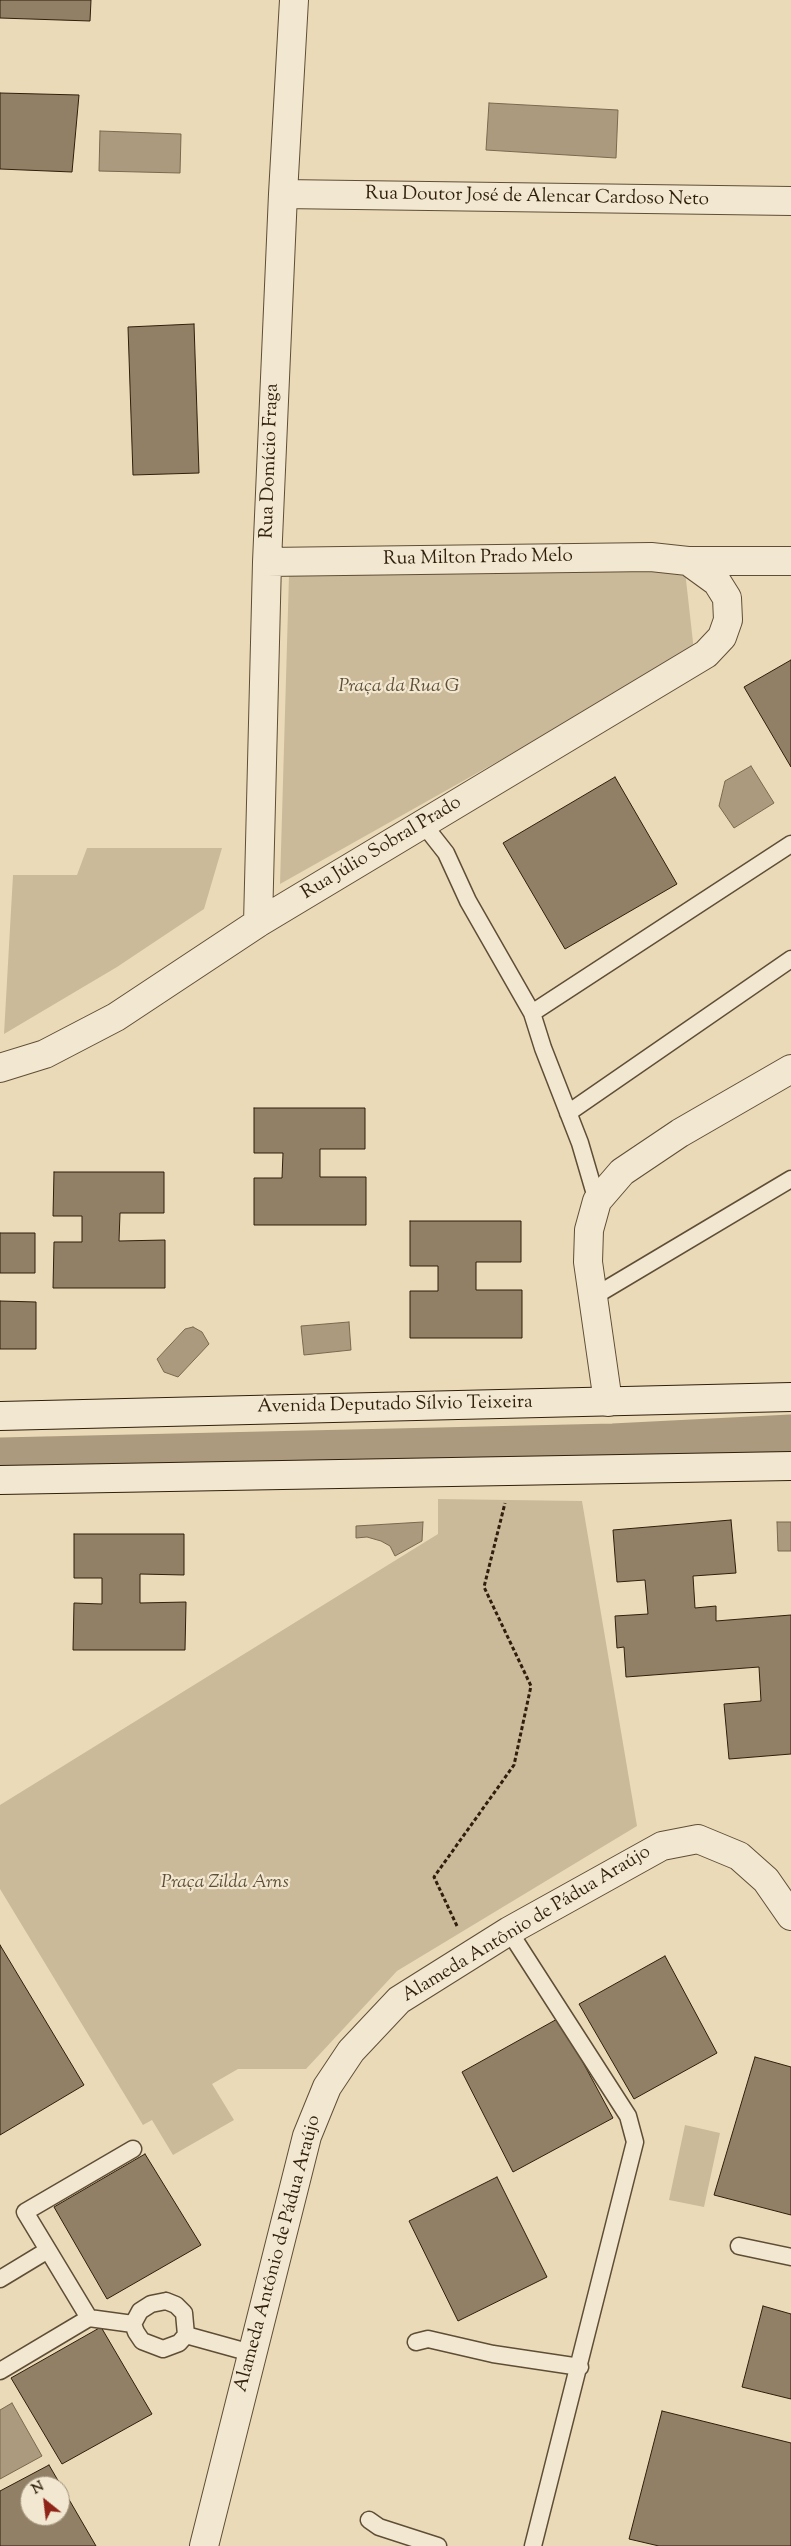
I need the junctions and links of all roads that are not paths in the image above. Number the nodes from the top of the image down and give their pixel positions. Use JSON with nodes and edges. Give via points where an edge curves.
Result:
{"nodes":[{"id":1,"x":294,"y":0,"type":"edge"},
{"id":2,"x":283,"y":194,"type":"junction"},
{"id":3,"x":791,"y":201,"type":"edge"},
{"id":4,"x":688,"y":561,"type":"junction"},
{"id":5,"x":791,"y":561,"type":"edge"},
{"id":6,"x":267,"y":562,"type":"junction"},
{"id":7,"x":727,"y":598,"type":"joint"},
{"id":8,"x":424,"y":825,"type":"junction"},
{"id":9,"x":791,"y":844,"type":"edge"},
{"id":10,"x":258,"y":923,"type":"junction"},
{"id":11,"x":791,"y":959,"type":"edge"},
{"id":12,"x":532,"y":1013,"type":"junction"},
{"id":13,"x":0,"y":1068,"type":"edge"},
{"id":14,"x":791,"y":1068,"type":"edge"},
{"id":15,"x":568,"y":1113,"type":"junction"},
{"id":16,"x":791,"y":1179,"type":"edge"},
{"id":17,"x":597,"y":1201,"type":"junction"},
{"id":18,"x":593,"y":1296,"type":"junction"},
{"id":19,"x":791,"y":1397,"type":"edge"},
{"id":20,"x":608,"y":1402,"type":"junction"},
{"id":21,"x":0,"y":1416,"type":"edge"},
{"id":22,"x":791,"y":1466,"type":"edge"},
{"id":23,"x":0,"y":1480,"type":"edge"},
{"id":24,"x":791,"y":1916,"type":"edge"},
{"id":25,"x":509,"y":1932,"type":"junction"},
{"id":26,"x":133,"y":2149,"type":"dead end"},
{"id":27,"x":739,"y":2246,"type":"dead end"},
{"id":28,"x":48,"y":2250,"type":"junction"},
{"id":29,"x":791,"y":2258,"type":"edge"},
{"id":30,"x":0,"y":2280,"type":"edge"},
{"id":31,"x":89,"y":2318,"type":"junction"},
{"id":32,"x":134,"y":2324,"type":"junction"},
{"id":33,"x":186,"y":2335,"type":"junction"},
{"id":34,"x":416,"y":2342,"type":"dead end"},
{"id":35,"x":251,"y":2353,"type":"junction"},
{"id":36,"x":580,"y":2367,"type":"junction"},
{"id":37,"x":0,"y":2371,"type":"edge"},
{"id":38,"x":368,"y":2520,"type":"dead end"},
{"id":39,"x":204,"y":2546,"type":"edge"},
{"id":40,"x":438,"y":2546,"type":"edge"},
{"id":41,"x":533,"y":2546,"type":"edge"}],
"edges":[{"from":1,"to":2,"type":"street","name":"Rua Domício Fraga"},
{"from":2,"to":3,"type":"street","name":"Rua Doutor José de Alencar Cardoso Neto"},
{"from":2,"to":6,"type":"street","name":"Rua Domício Fraga"},
{"from":4,"to":5,"type":"street","name":"Rua Milton Prado Melo"},
{"from":4,"to":6,"type":"street","name":"Rua Milton Prado Melo","via":[[651,557]]},
{"from":4,"to":7,"type":"street","name":"Rua Milton Prado Melo","via":[[717,582]]},
{"from":6,"to":10,"type":"street","name":"Rua Domício Fraga"},
{"from":7,"to":8,"type":"street","name":"Rua Júlio Sobral Prado","via":[[728,620],[722,637],[706,654]]},
{"from":8,"to":10,"type":"street","name":"Rua Júlio Sobral Prado"},
{"from":8,"to":12,"type":"lane","via":[[446,853],[468,901]]},
{"from":9,"to":12,"type":"lane"},
{"from":10,"to":13,"type":"street","name":"Rua Júlio Sobral Prado","via":[[116,1017],[45,1054]]},
{"from":11,"to":15,"type":"lane"},
{"from":12,"to":15,"type":"lane"},
{"from":14,"to":17,"type":"street","via":[[680,1133],[622,1172]]},
{"from":15,"to":17,"type":"lane"},
{"from":16,"to":18,"type":"lane"},
{"from":17,"to":18,"type":"street","via":[[589,1230],[588,1262]]},
{"from":18,"to":20,"type":"street"},
{"from":19,"to":20,"type":"street","name":"Avenida Deputado Sílvio Teixeira"},
{"from":20,"to":21,"type":"street","name":"Avenida Deputado Sílvio Teixeira"},
{"from":22,"to":23,"type":"street"},
{"from":24,"to":25,"type":"street","name":"Alameda Antônio de Pádua Araújo","via":[[766,1880],[739,1856],[698,1839],[662,1846]]},
{"from":25,"to":35,"type":"street","name":"Alameda Antônio de Pádua Araújo","via":[[399,2000],[351,2051],[327,2087],[307,2136]]},
{"from":25,"to":36,"type":"lane","via":[[628,2116],[635,2142]]},
{"from":26,"to":28,"type":"lane","via":[[25,2212]]},
{"from":27,"to":29,"type":"lane"},
{"from":28,"to":30,"type":"lane"},
{"from":28,"to":31,"type":"lane"},
{"from":31,"to":32,"type":"lane"},
{"from":31,"to":37,"type":"lane"},
{"from":32,"to":33,"type":"lane","via":[[142,2341],[163,2349],[179,2343]]},
{"from":32,"to":33,"type":"lane","via":[[145,2307],[166,2301],[184,2313]]},
{"from":33,"to":35,"type":"lane"},
{"from":34,"to":36,"type":"lane","via":[[428,2339],[493,2354]]},
{"from":35,"to":39,"type":"street","name":"Alameda Antônio de Pádua Araújo"},
{"from":36,"to":41,"type":"lane"},
{"from":38,"to":40,"type":"lane","via":[[379,2527]]}]}
